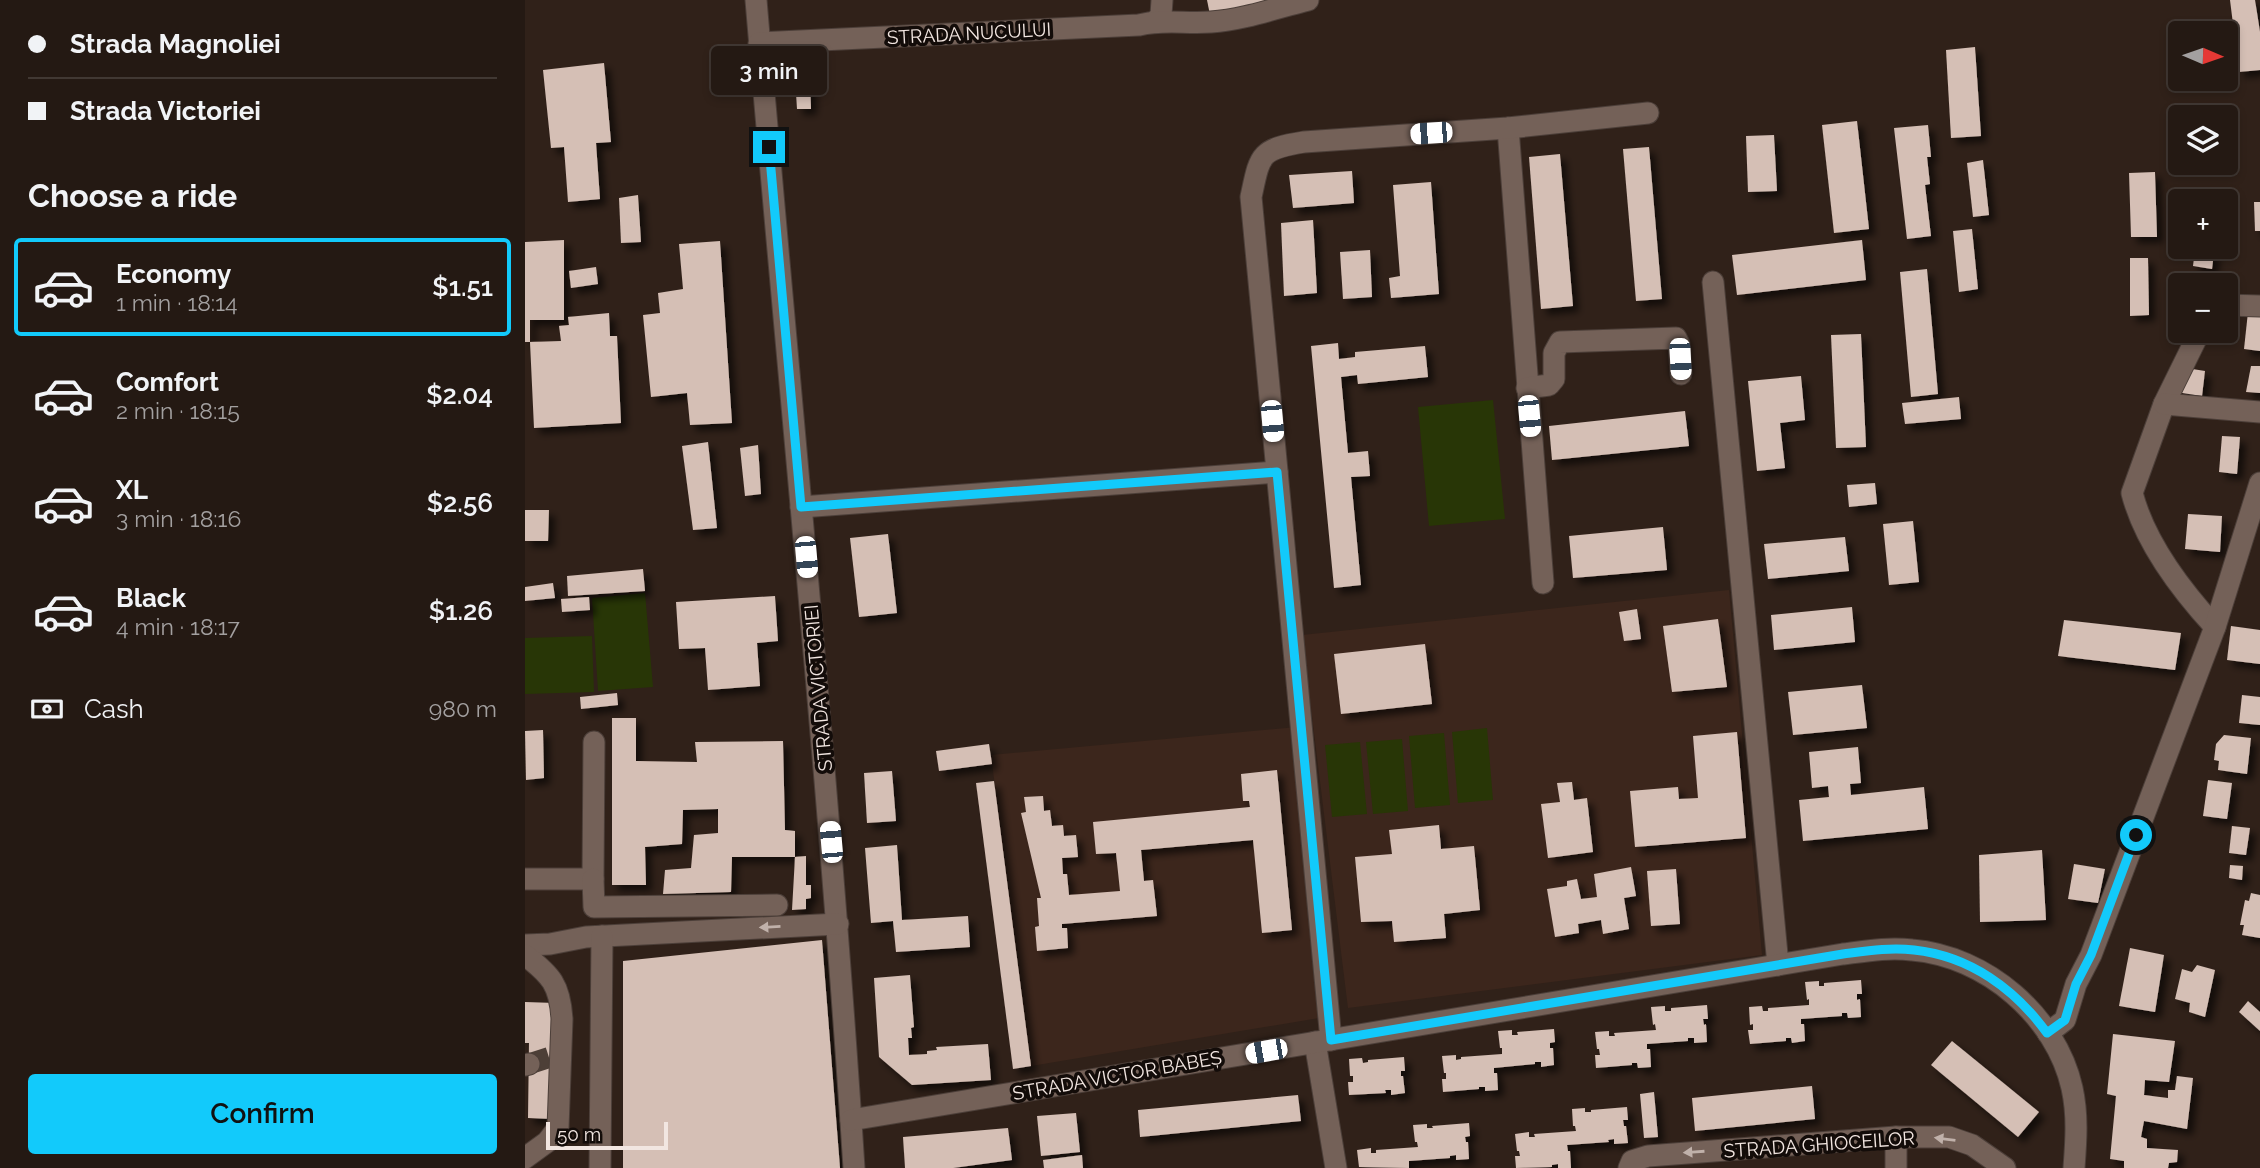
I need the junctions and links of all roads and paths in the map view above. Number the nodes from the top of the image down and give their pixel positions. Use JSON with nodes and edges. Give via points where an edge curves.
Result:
{"nodes":[{"id":1,"x":756,"y":0,"type":"edge"},
{"id":2,"x":1162,"y":0,"type":"edge"},
{"id":3,"x":1308,"y":0,"type":"edge"},
{"id":4,"x":1156,"y":21,"type":"junction"},
{"id":5,"x":759,"y":43,"type":"junction"},
{"id":6,"x":1648,"y":113,"type":"dead end"},
{"id":7,"x":1508,"y":128,"type":"junction"},
{"id":8,"x":1713,"y":282,"type":"dead end"},
{"id":9,"x":2238,"y":305,"type":"edge"},
{"id":10,"x":2260,"y":306,"type":"edge"},
{"id":11,"x":2194,"y":343,"type":"edge"},
{"id":12,"x":1681,"y":374,"type":"dead end"},
{"id":13,"x":1527,"y":388,"type":"junction"},
{"id":14,"x":2164,"y":404,"type":"junction"},
{"id":15,"x":2260,"y":412,"type":"edge"},
{"id":16,"x":1277,"y":472,"type":"junction"},
{"id":17,"x":2260,"y":483,"type":"edge"},
{"id":18,"x":801,"y":507,"type":"junction"},
{"id":19,"x":1543,"y":583,"type":"dead end"},
{"id":20,"x":2215,"y":627,"type":"junction"},
{"id":21,"x":594,"y":741,"type":"dead end"},
{"id":22,"x":525,"y":879,"type":"edge"},
{"id":23,"x":593,"y":879,"type":"junction"},
{"id":24,"x":777,"y":905,"type":"dead end"},
{"id":25,"x":838,"y":924,"type":"junction"},
{"id":26,"x":602,"y":936,"type":"junction"},
{"id":27,"x":525,"y":945,"type":"edge"},
{"id":28,"x":525,"y":956,"type":"edge"},
{"id":29,"x":1778,"y":965,"type":"junction"},
{"id":30,"x":2047,"y":1033,"type":"junction"},
{"id":31,"x":1323,"y":1041,"type":"junction"},
{"id":32,"x":851,"y":1120,"type":"junction"},
{"id":33,"x":1896,"y":1137,"type":"junction"},
{"id":34,"x":525,"y":1158,"type":"edge"},
{"id":35,"x":600,"y":1168,"type":"edge"},
{"id":36,"x":854,"y":1168,"type":"edge"},
{"id":37,"x":1336,"y":1168,"type":"edge"},
{"id":38,"x":1629,"y":1168,"type":"edge"},
{"id":39,"x":1896,"y":1168,"type":"edge"},
{"id":40,"x":2005,"y":1168,"type":"edge"},
{"id":41,"x":2074,"y":1168,"type":"edge"}],
"edges":[{"from":1,"to":5,"type":"street","name":"STRADA VICTORIEI"},
{"from":2,"to":4,"type":"street"},
{"from":3,"to":4,"type":"street","name":"STRADA NUCULUI","via":[[1211,22]]},
{"from":4,"to":5,"type":"street","name":"STRADA NUCULUI"},
{"from":5,"to":18,"type":"street","name":"STRADA VICTORIEI"},
{"from":6,"to":7,"type":"street"},
{"from":7,"to":13,"type":"street"},
{"from":7,"to":16,"type":"street","via":[[1304,142],[1268,151],[1258,163],[1251,197]]},
{"from":8,"to":29,"type":"street"},
{"from":9,"to":10,"type":"street"},
{"from":11,"to":14,"type":"street"},
{"from":12,"to":13,"type":"street","via":[[1676,338],[1560,342],[1554,353],[1554,379],[1549,385]]},
{"from":13,"to":19,"type":"street"},
{"from":14,"to":15,"type":"street"},
{"from":14,"to":20,"type":"street","via":[[2132,493],[2158,550],[2190,600]]},
{"from":16,"to":18,"type":"street"},
{"from":16,"to":31,"type":"street"},
{"from":17,"to":20,"type":"street"},
{"from":18,"to":25,"type":"street","name":"STRADA VICTORIEI"},
{"from":20,"to":30,"type":"street","via":[[2065,1020]]},
{"from":21,"to":23,"type":"street"},
{"from":22,"to":23,"type":"street"},
{"from":23,"to":24,"type":"street","via":[[594,907]]},
{"from":25,"to":26,"type":"street","one_way":true},
{"from":25,"to":32,"type":"street","name":"STRADA VICTORIEI"},
{"from":26,"to":27,"type":"street"},
{"from":26,"to":35,"type":"street"},
{"from":28,"to":34,"type":"street","via":[[546,972],[561,1002],[558,1128]]},
{"from":29,"to":30,"type":"street","name":"STRADA VICTOR BABEȘ","via":[[1882,950],[1930,952],[1990,977],[2021,1001]]},
{"from":29,"to":31,"type":"street","name":"STRADA VICTOR BABEȘ"},
{"from":30,"to":41,"type":"street","name":"STRADA VICTOR BABEȘ","via":[[2072,1087],[2077,1136]]},
{"from":31,"to":32,"type":"street","name":"STRADA VICTOR BABEȘ"},
{"from":31,"to":37,"type":"street"},
{"from":32,"to":36,"type":"street","name":"STRADA VICTORIEI"},
{"from":33,"to":38,"type":"street","name":"STRADA GHIOCEILOR","one_way":true,"via":[[1648,1156],[1632,1161]]},
{"from":33,"to":39,"type":"street"},
{"from":40,"to":33,"type":"street","name":"STRADA GHIOCEILOR","one_way":true,"via":[[1972,1145],[1949,1137]]}]}
